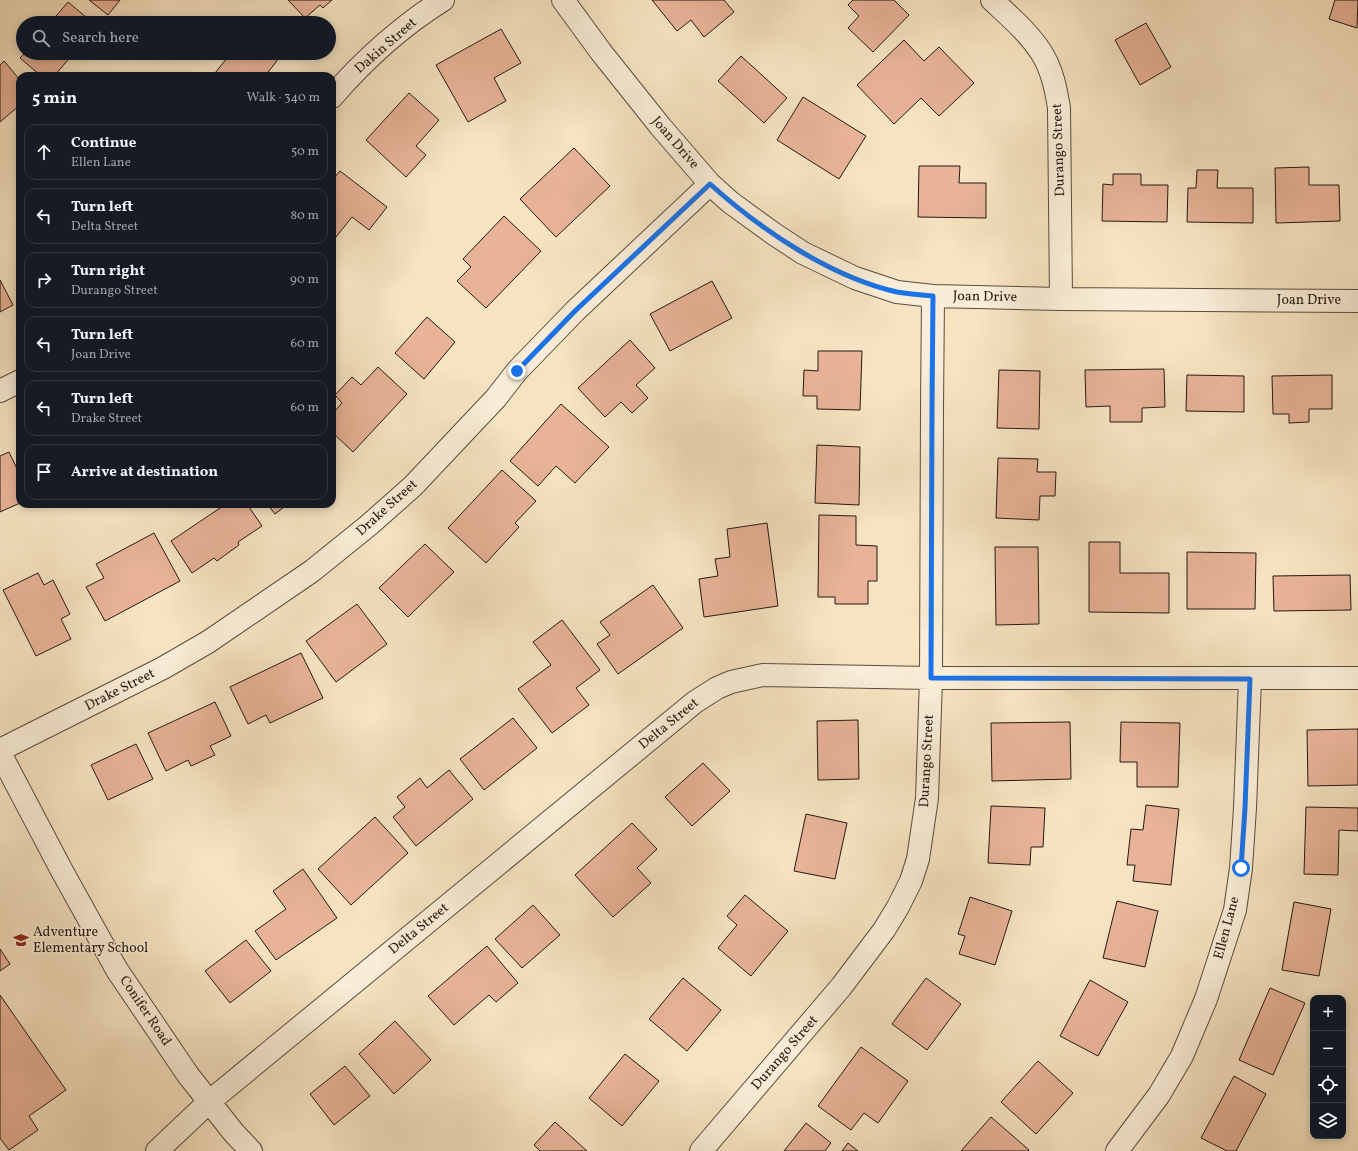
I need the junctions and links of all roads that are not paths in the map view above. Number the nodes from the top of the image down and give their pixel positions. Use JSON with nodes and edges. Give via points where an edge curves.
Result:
{"nodes":[{"id":1,"x":443,"y":0,"type":"edge"},
{"id":2,"x":563,"y":0,"type":"edge"},
{"id":3,"x":992,"y":0,"type":"edge"},
{"id":4,"x":336,"y":92,"type":"edge"},
{"id":5,"x":710,"y":184,"type":"junction"},
{"id":6,"x":933,"y":296,"type":"junction"},
{"id":7,"x":1061,"y":299,"type":"junction"},
{"id":8,"x":1358,"y":301,"type":"edge"},
{"id":9,"x":16,"y":383,"type":"edge"},
{"id":10,"x":0,"y":391,"type":"edge"},
{"id":11,"x":931,"y":678,"type":"junction"},
{"id":12,"x":1358,"y":678,"type":"edge"},
{"id":13,"x":1250,"y":679,"type":"junction"},
{"id":14,"x":0,"y":750,"type":"edge"},
{"id":15,"x":0,"y":753,"type":"edge"},
{"id":16,"x":210,"y":1101,"type":"junction"},
{"id":17,"x":157,"y":1151,"type":"edge"},
{"id":18,"x":251,"y":1151,"type":"edge"},
{"id":19,"x":701,"y":1151,"type":"edge"},
{"id":20,"x":1117,"y":1151,"type":"edge"}],
"edges":[{"from":1,"to":4,"type":"street","name":"Dakin Street","via":[[401,30]]},
{"from":2,"to":5,"type":"street","name":"Joan Drive","via":[[660,126]]},
{"from":3,"to":7,"type":"street","name":"Durango Street","via":[[1041,52],[1056,89],[1059,108]]},
{"from":5,"to":6,"type":"street","name":"Joan Drive","via":[[736,206],[803,253],[855,278],[897,292]]},
{"from":5,"to":14,"type":"street","name":"Drake Street","via":[[575,311],[413,486],[312,571],[208,642],[163,668]]},
{"from":6,"to":7,"type":"street","name":"Joan Drive"},
{"from":6,"to":11,"type":"street","name":"Durango Street"},
{"from":7,"to":8,"type":"street","name":"Joan Drive"},
{"from":9,"to":10,"type":"street"},
{"from":11,"to":13,"type":"street","name":"Delta Street"},
{"from":11,"to":16,"type":"street","name":"Delta Street","via":[[764,676],[731,682],[717,688],[695,702]]},
{"from":11,"to":19,"type":"street","name":"Durango Street","via":[[927,798],[918,859],[898,907],[841,987]]},
{"from":12,"to":13,"type":"street","name":"Delta Street"},
{"from":13,"to":20,"type":"street","name":"Ellen Lane","via":[[1245,808],[1235,910],[1206,999],[1182,1056],[1160,1095]]},
{"from":15,"to":16,"type":"street","name":"Conifer Road","via":[[117,970],[188,1074]]},
{"from":16,"to":17,"type":"street","name":"Delta Street"},
{"from":16,"to":18,"type":"street","name":"Conifer Road"}]}
